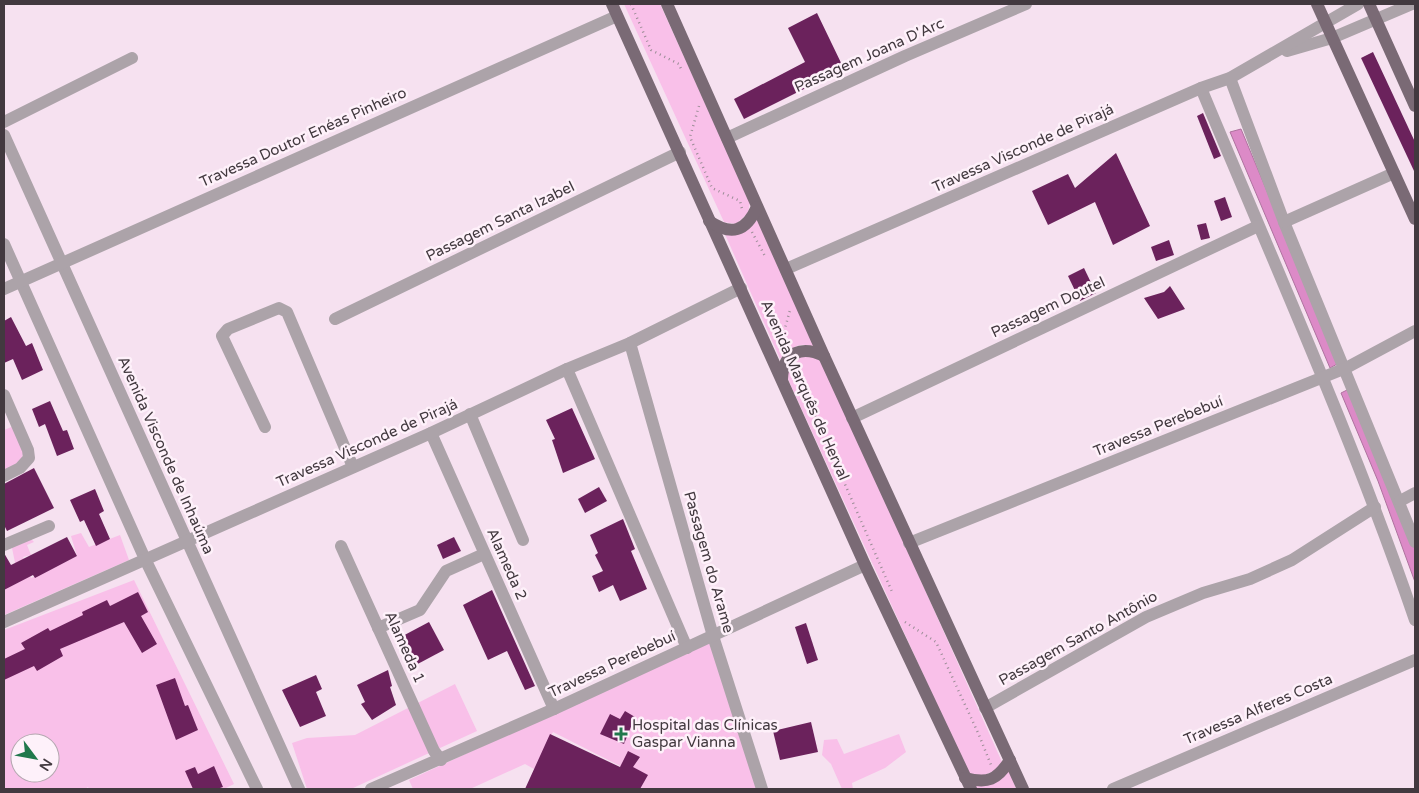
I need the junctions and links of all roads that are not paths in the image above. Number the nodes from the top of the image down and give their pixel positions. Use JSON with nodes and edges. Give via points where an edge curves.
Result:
{"nodes":[{"id":1,"x":667,"y":4,"type":"edge"},
{"id":2,"x":1026,"y":4,"type":"edge"},
{"id":3,"x":1317,"y":4,"type":"edge"},
{"id":4,"x":1358,"y":4,"type":"edge"},
{"id":5,"x":1369,"y":4,"type":"edge"},
{"id":6,"x":1412,"y":4,"type":"edge"},
{"id":7,"x":614,"y":10,"type":"edge"},
{"id":8,"x":1376,"y":20,"type":"junction"},
{"id":9,"x":1325,"y":22,"type":"junction"},
{"id":10,"x":1332,"y":38,"type":"junction"},
{"id":11,"x":1272,"y":55,"type":"junction"},
{"id":12,"x":132,"y":58,"type":"dead end"},
{"id":13,"x":1230,"y":78,"type":"junction"},
{"id":14,"x":1200,"y":88,"type":"junction"},
{"id":15,"x":1415,"y":106,"type":"edge"},
{"id":16,"x":4,"y":122,"type":"edge"},
{"id":17,"x":4,"y":135,"type":"edge"},
{"id":18,"x":727,"y":138,"type":"junction"},
{"id":19,"x":680,"y":152,"type":"junction"},
{"id":20,"x":1394,"y":173,"type":"junction"},
{"id":21,"x":757,"y":207,"type":"junction"},
{"id":22,"x":1415,"y":219,"type":"edge"},
{"id":23,"x":709,"y":221,"type":"junction"},
{"id":24,"x":1284,"y":222,"type":"junction"},
{"id":25,"x":1258,"y":226,"type":"junction"},
{"id":26,"x":4,"y":244,"type":"edge"},
{"id":27,"x":61,"y":262,"type":"junction"},
{"id":28,"x":786,"y":269,"type":"junction"},
{"id":29,"x":20,"y":280,"type":"junction"},
{"id":30,"x":741,"y":288,"type":"junction"},
{"id":31,"x":4,"y":289,"type":"edge"},
{"id":32,"x":335,"y":320,"type":"dead end"},
{"id":33,"x":1415,"y":331,"type":"edge"},
{"id":34,"x":630,"y":343,"type":"junction"},
{"id":35,"x":824,"y":356,"type":"junction"},
{"id":36,"x":1346,"y":368,"type":"junction"},
{"id":37,"x":567,"y":369,"type":"junction"},
{"id":38,"x":1322,"y":377,"type":"junction"},
{"id":39,"x":782,"y":379,"type":"junction"},
{"id":40,"x":4,"y":395,"type":"edge"},
{"id":41,"x":470,"y":414,"type":"junction"},
{"id":42,"x":852,"y":418,"type":"junction"},
{"id":43,"x":265,"y":427,"type":"dead end"},
{"id":44,"x":430,"y":432,"type":"junction"},
{"id":45,"x":353,"y":467,"type":"junction"},
{"id":46,"x":4,"y":476,"type":"edge"},
{"id":47,"x":1415,"y":493,"type":"edge"},
{"id":48,"x":1400,"y":501,"type":"junction"},
{"id":49,"x":1375,"y":507,"type":"junction"},
{"id":50,"x":49,"y":526,"type":"dead end"},
{"id":51,"x":523,"y":540,"type":"dead end"},
{"id":52,"x":188,"y":541,"type":"junction"},
{"id":53,"x":1415,"y":542,"type":"edge"},
{"id":54,"x":909,"y":543,"type":"junction"},
{"id":55,"x":4,"y":545,"type":"edge"},
{"id":56,"x":341,"y":546,"type":"dead end"},
{"id":57,"x":484,"y":554,"type":"junction"},
{"id":58,"x":144,"y":559,"type":"junction"},
{"id":59,"x":865,"y":565,"type":"junction"},
{"id":60,"x":1415,"y":620,"type":"edge"},
{"id":61,"x":4,"y":622,"type":"edge"},
{"id":62,"x":378,"y":628,"type":"junction"},
{"id":63,"x":713,"y":636,"type":"junction"},
{"id":64,"x":687,"y":648,"type":"junction"},
{"id":65,"x":1415,"y":660,"type":"edge"},
{"id":66,"x":985,"y":708,"type":"junction"},
{"id":67,"x":554,"y":709,"type":"junction"},
{"id":68,"x":440,"y":760,"type":"junction"},
{"id":69,"x":1010,"y":760,"type":"junction"},
{"id":70,"x":968,"y":784,"type":"edge"},
{"id":71,"x":257,"y":789,"type":"edge"},
{"id":72,"x":299,"y":789,"type":"edge"},
{"id":73,"x":371,"y":789,"type":"edge"},
{"id":74,"x":762,"y":789,"type":"edge"},
{"id":75,"x":1023,"y":789,"type":"edge"},
{"id":76,"x":1113,"y":789,"type":"edge"}],
"edges":[{"from":1,"to":18,"type":"main road","name":"Avenida Marquês de Herval"},
{"from":2,"to":18,"type":"street","name":"Passagem Joana D'Arc"},
{"from":3,"to":9,"type":"main road"},
{"from":4,"to":9,"type":"street","name":"Travessa Visconde de Pirajá"},
{"from":5,"to":8,"type":"main road"},
{"from":6,"to":8,"type":"street","name":"Travessa Visconde de Pirajá"},
{"from":7,"to":19,"type":"main road","name":"Avenida Marquês de Herval"},
{"from":7,"to":27,"type":"street","name":"Travessa Doutor Enéas Pinheiro"},
{"from":8,"to":10,"type":"street","name":"Travessa Visconde de Pirajá"},
{"from":8,"to":15,"type":"main road"},
{"from":9,"to":10,"type":"main road"},
{"from":9,"to":11,"type":"street","name":"Travessa Visconde de Pirajá"},
{"from":10,"to":11,"type":"street","name":"Travessa Visconde de Pirajá"},
{"from":10,"to":20,"type":"main road"},
{"from":11,"to":13,"type":"street","name":"Travessa Visconde de Pirajá"},
{"from":12,"to":16,"type":"street"},
{"from":13,"to":14,"type":"street","name":"Travessa Visconde de Pirajá"},
{"from":13,"to":24,"type":"street"},
{"from":14,"to":25,"type":"street"},
{"from":14,"to":28,"type":"street","name":"Travessa Visconde de Pirajá"},
{"from":17,"to":27,"type":"street","name":"Avenida Visconde de Inhaúma"},
{"from":18,"to":21,"type":"main road","name":"Avenida Marquês de Herval"},
{"from":19,"to":23,"type":"main road","name":"Avenida Marquês de Herval"},
{"from":19,"to":32,"type":"street","name":"Passagem Santa Izabel"},
{"from":20,"to":22,"type":"main road"},
{"from":20,"to":24,"type":"street"},
{"from":21,"to":23,"type":"main road","via":[[747,223],[738,229],[730,231]]},
{"from":21,"to":28,"type":"main road","name":"Avenida Marquês de Herval"},
{"from":23,"to":30,"type":"main road","name":"Avenida Marquês de Herval"},
{"from":24,"to":36,"type":"street"},
{"from":25,"to":38,"type":"street"},
{"from":25,"to":42,"type":"street","name":"Passagem Doutel"},
{"from":26,"to":29,"type":"street"},
{"from":27,"to":29,"type":"street","name":"Travessa Doutor Enéas Pinheiro"},
{"from":27,"to":52,"type":"street","name":"Avenida Visconde de Inhaúma"},
{"from":28,"to":35,"type":"main road","name":"Avenida Marquês de Herval"},
{"from":29,"to":31,"type":"street","name":"Travessa Doutor Enéas Pinheiro"},
{"from":29,"to":58,"type":"street"},
{"from":30,"to":34,"type":"street","name":"Travessa Visconde de Pirajá"},
{"from":30,"to":39,"type":"main road","name":"Avenida Marquês de Herval"},
{"from":33,"to":36,"type":"street","name":"Travessa Perebebuí"},
{"from":34,"to":37,"type":"street","name":"Travessa Visconde de Pirajá"},
{"from":34,"to":63,"type":"street","name":"Passagem do Arame"},
{"from":35,"to":39,"type":"main road","via":[[812,350],[789,357],[783,367]]},
{"from":35,"to":42,"type":"main road","name":"Avenida Marquês de Herval"},
{"from":36,"to":38,"type":"street","name":"Travessa Perebebuí"},
{"from":36,"to":48,"type":"street"},
{"from":37,"to":41,"type":"street","name":"Travessa Visconde de Pirajá"},
{"from":37,"to":64,"type":"street"},
{"from":38,"to":49,"type":"street"},
{"from":38,"to":54,"type":"street","name":"Travessa Perebebuí"},
{"from":39,"to":59,"type":"main road","name":"Avenida Marquês de Herval"},
{"from":40,"to":46,"type":"street","via":[[29,458],[20,468]]},
{"from":41,"to":44,"type":"street","name":"Travessa Visconde de Pirajá"},
{"from":41,"to":51,"type":"street"},
{"from":42,"to":54,"type":"main road","name":"Avenida Marquês de Herval"},
{"from":43,"to":45,"type":"street","via":[[222,336],[228,329],[278,308],[287,312]]},
{"from":44,"to":45,"type":"street","name":"Travessa Visconde de Pirajá"},
{"from":44,"to":57,"type":"street","name":"Alameda 2"},
{"from":45,"to":52,"type":"street","name":"Travessa Visconde de Pirajá"},
{"from":47,"to":48,"type":"street"},
{"from":48,"to":53,"type":"street"},
{"from":49,"to":60,"type":"street"},
{"from":49,"to":66,"type":"street","name":"Passagem Santo Antônio","via":[[1292,560],[1146,617]]},
{"from":50,"to":55,"type":"street"},
{"from":52,"to":58,"type":"street","name":"Travessa Visconde de Pirajá"},
{"from":52,"to":72,"type":"street","name":"Avenida Visconde de Inhaúma"},
{"from":54,"to":66,"type":"main road","name":"Avenida Marquês de Herval"},
{"from":56,"to":62,"type":"street","name":"Alameda 1"},
{"from":57,"to":62,"type":"street","via":[[446,571],[420,610]]},
{"from":57,"to":67,"type":"street","name":"Alameda 2"},
{"from":58,"to":61,"type":"street","name":"Travessa Visconde de Pirajá"},
{"from":58,"to":71,"type":"street"},
{"from":59,"to":63,"type":"street","name":"Travessa Perebebuí"},
{"from":59,"to":70,"type":"main road","name":"Avenida Marquês de Herval"},
{"from":62,"to":68,"type":"street","name":"Alameda 1"},
{"from":63,"to":64,"type":"street","name":"Travessa Perebebuí"},
{"from":63,"to":74,"type":"street","name":"Passagem do Arame"},
{"from":64,"to":67,"type":"street","name":"Travessa Perebebuí"},
{"from":65,"to":76,"type":"street","name":"Travessa Alferes Costa"},
{"from":66,"to":69,"type":"main road","name":"Avenida Marquês de Herval"},
{"from":67,"to":68,"type":"street","name":"Travessa Perebebuí"},
{"from":68,"to":73,"type":"street","name":"Travessa Perebebuí"},
{"from":69,"to":70,"type":"main road","via":[[996,778]]},
{"from":69,"to":75,"type":"main road","name":"Avenida Marquês de Herval"}]}
